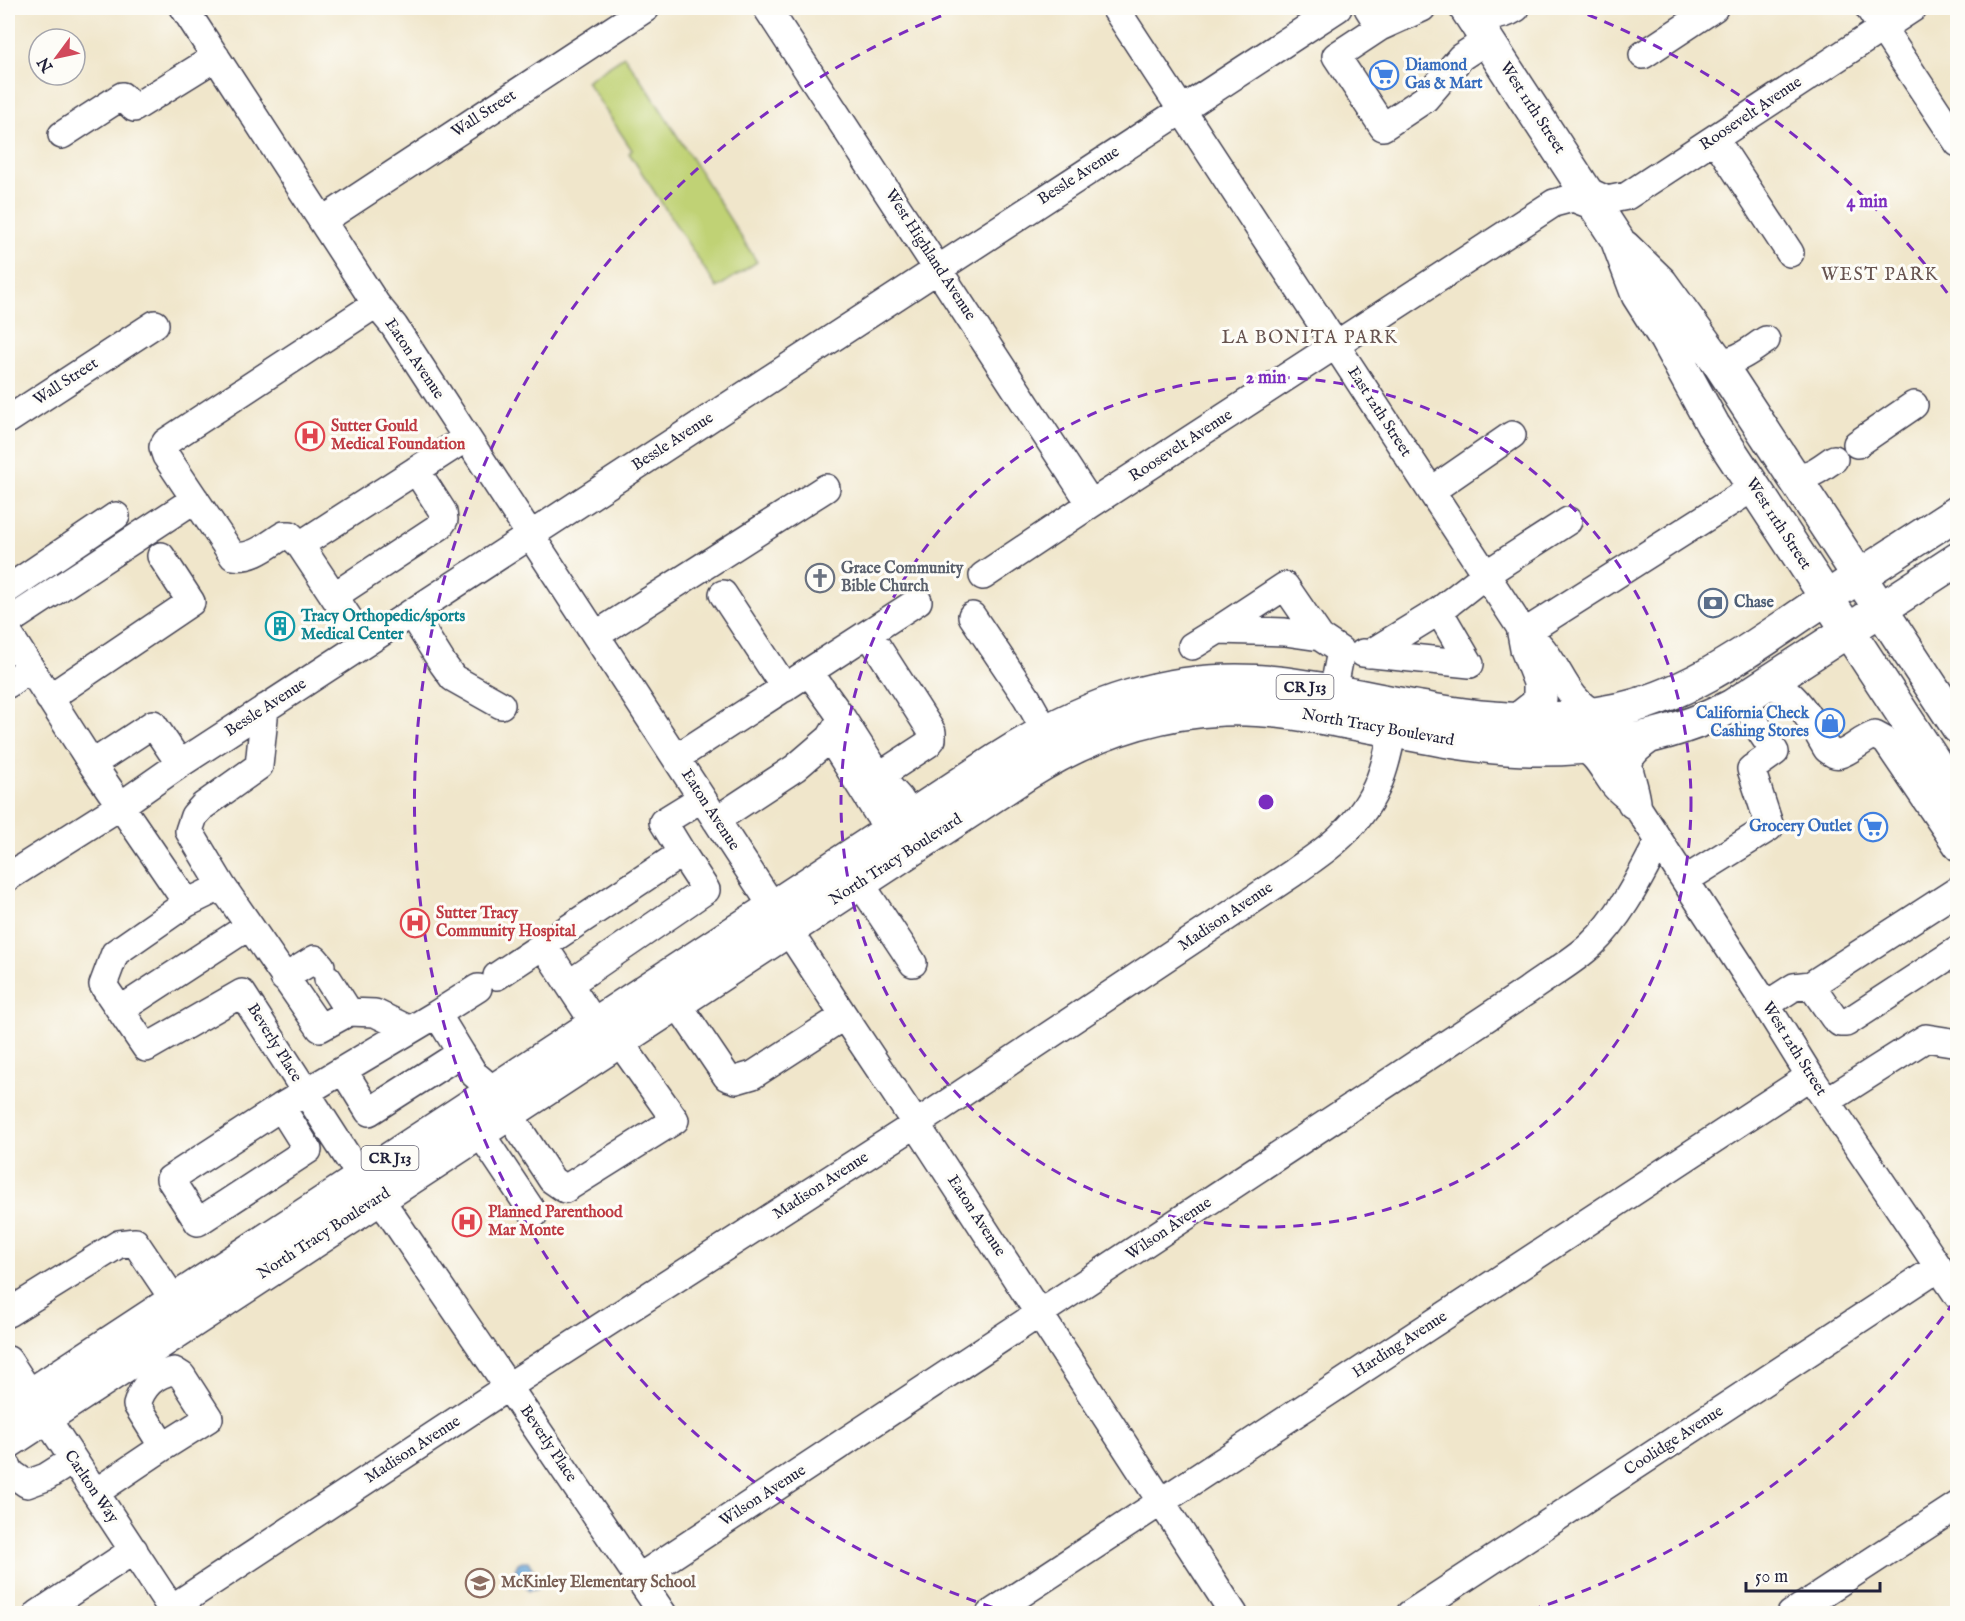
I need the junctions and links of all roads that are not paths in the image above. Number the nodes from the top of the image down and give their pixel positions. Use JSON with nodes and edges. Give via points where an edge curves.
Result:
{"nodes":[{"id":1,"x":184,"y":8,"type":"edge"},
{"id":2,"x":646,"y":8,"type":"edge"},
{"id":3,"x":767,"y":8,"type":"edge"},
{"id":4,"x":1115,"y":8,"type":"edge"},
{"id":5,"x":1338,"y":8,"type":"edge"},
{"id":6,"x":1422,"y":8,"type":"edge"},
{"id":7,"x":1466,"y":8,"type":"edge"},
{"id":8,"x":1516,"y":8,"type":"edge"},
{"id":9,"x":1714,"y":8,"type":"edge"},
{"id":10,"x":1913,"y":8,"type":"edge"},
{"id":11,"x":1374,"y":17,"type":"edge"},
{"id":12,"x":1876,"y":17,"type":"edge"},
{"id":13,"x":1487,"y":40,"type":"junction"},
{"id":14,"x":1643,"y":55,"type":"dead end"},
{"id":15,"x":216,"y":57,"type":"junction"},
{"id":16,"x":1182,"y":109,"type":"junction"},
{"id":17,"x":62,"y":135,"type":"dead end"},
{"id":18,"x":1714,"y":139,"type":"junction"},
{"id":19,"x":1958,"y":143,"type":"edge"},
{"id":20,"x":1590,"y":198,"type":"junction"},
{"id":21,"x":322,"y":220,"type":"junction"},
{"id":22,"x":1617,"y":239,"type":"junction"},
{"id":23,"x":1790,"y":253,"type":"dead end"},
{"id":24,"x":938,"y":268,"type":"junction"},
{"id":25,"x":376,"y":304,"type":"junction"},
{"id":26,"x":155,"y":324,"type":"dead end"},
{"id":27,"x":1336,"y":346,"type":"junction"},
{"id":28,"x":1717,"y":360,"type":"junction"},
{"id":29,"x":1737,"y":390,"type":"junction"},
{"id":30,"x":1914,"y":405,"type":"dead end"},
{"id":31,"x":8,"y":420,"type":"edge"},
{"id":32,"x":1512,"y":435,"type":"dead end"},
{"id":33,"x":466,"y":438,"type":"junction"},
{"id":34,"x":1857,"y":444,"type":"dead end"},
{"id":35,"x":1834,"y":459,"type":"dead end"},
{"id":36,"x":416,"y":470,"type":"junction"},
{"id":37,"x":1791,"y":474,"type":"junction"},
{"id":38,"x":1754,"y":487,"type":"junction"},
{"id":39,"x":826,"y":488,"type":"dead end"},
{"id":40,"x":1431,"y":491,"type":"junction"},
{"id":41,"x":195,"y":498,"type":"junction"},
{"id":42,"x":1091,"y":504,"type":"junction"},
{"id":43,"x":1958,"y":513,"type":"edge"},
{"id":44,"x":116,"y":516,"type":"dead end"},
{"id":45,"x":1568,"y":521,"type":"dead end"},
{"id":46,"x":531,"y":535,"type":"junction"},
{"id":47,"x":300,"y":544,"type":"junction"},
{"id":48,"x":161,"y":556,"type":"dead end"},
{"id":49,"x":1958,"y":559,"type":"edge"},
{"id":50,"x":1486,"y":574,"type":"junction"},
{"id":51,"x":983,"y":576,"type":"dead end"},
{"id":52,"x":1859,"y":577,"type":"junction"},
{"id":53,"x":8,"y":589,"type":"edge"},
{"id":54,"x":723,"y":594,"type":"dead end"},
{"id":55,"x":334,"y":596,"type":"junction"},
{"id":56,"x":1827,"y":598,"type":"junction"},
{"id":57,"x":918,"y":601,"type":"dead end"},
{"id":58,"x":1881,"y":609,"type":"junction"},
{"id":59,"x":1440,"y":611,"type":"junction"},
{"id":60,"x":411,"y":613,"type":"junction"},
{"id":61,"x":972,"y":616,"type":"dead end"},
{"id":62,"x":8,"y":622,"type":"edge"},
{"id":63,"x":1218,"y":630,"type":"junction"},
{"id":64,"x":1848,"y":631,"type":"junction"},
{"id":65,"x":8,"y":633,"type":"edge"},
{"id":66,"x":1524,"y":633,"type":"junction"},
{"id":67,"x":868,"y":634,"type":"junction"},
{"id":68,"x":596,"y":635,"type":"junction"},
{"id":69,"x":365,"y":643,"type":"junction"},
{"id":70,"x":1330,"y":644,"type":"junction"},
{"id":71,"x":1192,"y":646,"type":"dead end"},
{"id":72,"x":1369,"y":654,"type":"junction"},
{"id":73,"x":30,"y":668,"type":"junction"},
{"id":74,"x":809,"y":672,"type":"junction"},
{"id":75,"x":8,"y":684,"type":"edge"},
{"id":76,"x":785,"y":688,"type":"junction"},
{"id":77,"x":1757,"y":691,"type":"junction"},
{"id":78,"x":1333,"y":692,"type":"junction"},
{"id":79,"x":49,"y":698,"type":"junction"},
{"id":80,"x":501,"y":705,"type":"dead end"},
{"id":81,"x":265,"y":708,"type":"junction"},
{"id":82,"x":1395,"y":717,"type":"junction"},
{"id":83,"x":1519,"y":719,"type":"junction"},
{"id":84,"x":1958,"y":727,"type":"edge"},
{"id":85,"x":836,"y":728,"type":"junction"},
{"id":86,"x":1587,"y":730,"type":"junction"},
{"id":87,"x":1648,"y":737,"type":"junction"},
{"id":88,"x":1052,"y":742,"type":"junction"},
{"id":89,"x":676,"y":758,"type":"junction"},
{"id":90,"x":92,"y":764,"type":"junction"},
{"id":91,"x":180,"y":764,"type":"junction"},
{"id":92,"x":879,"y":776,"type":"junction"},
{"id":93,"x":1958,"y":798,"type":"edge"},
{"id":94,"x":1634,"y":801,"type":"junction"},
{"id":95,"x":120,"y":806,"type":"junction"},
{"id":96,"x":709,"y":809,"type":"junction"},
{"id":97,"x":878,"y":814,"type":"dead end"},
{"id":98,"x":911,"y":816,"type":"junction"},
{"id":99,"x":1659,"y":841,"type":"junction"},
{"id":100,"x":1958,"y":847,"type":"edge"},
{"id":101,"x":682,"y":853,"type":"junction"},
{"id":102,"x":8,"y":877,"type":"edge"},
{"id":103,"x":1685,"y":880,"type":"junction"},
{"id":104,"x":860,"y":883,"type":"junction"},
{"id":105,"x":222,"y":886,"type":"junction"},
{"id":106,"x":1958,"y":890,"type":"edge"},
{"id":107,"x":187,"y":903,"type":"junction"},
{"id":108,"x":781,"y":919,"type":"junction"},
{"id":109,"x":249,"y":926,"type":"junction"},
{"id":110,"x":543,"y":945,"type":"junction"},
{"id":111,"x":1958,"y":950,"type":"edge"},
{"id":112,"x":913,"y":963,"type":"dead end"},
{"id":113,"x":285,"y":978,"type":"junction"},
{"id":114,"x":569,"y":984,"type":"junction"},
{"id":115,"x":1811,"y":985,"type":"junction"},
{"id":116,"x":677,"y":1003,"type":"junction"},
{"id":117,"x":1766,"y":1005,"type":"junction"},
{"id":118,"x":120,"y":1010,"type":"junction"},
{"id":119,"x":349,"y":1012,"type":"junction"},
{"id":120,"x":437,"y":1014,"type":"junction"},
{"id":121,"x":844,"y":1016,"type":"junction"},
{"id":122,"x":320,"y":1028,"type":"junction"},
{"id":123,"x":408,"y":1029,"type":"junction"},
{"id":124,"x":607,"y":1033,"type":"junction"},
{"id":125,"x":1958,"y":1042,"type":"edge"},
{"id":126,"x":282,"y":1053,"type":"junction"},
{"id":127,"x":461,"y":1053,"type":"junction"},
{"id":128,"x":343,"y":1070,"type":"junction"},
{"id":129,"x":1810,"y":1076,"type":"junction"},
{"id":130,"x":305,"y":1094,"type":"junction"},
{"id":131,"x":1827,"y":1101,"type":"junction"},
{"id":132,"x":501,"y":1102,"type":"junction"},
{"id":133,"x":280,"y":1107,"type":"junction"},
{"id":134,"x":472,"y":1121,"type":"junction"},
{"id":135,"x":916,"y":1124,"type":"junction"},
{"id":136,"x":370,"y":1187,"type":"junction"},
{"id":137,"x":534,"y":1214,"type":"dead end"},
{"id":138,"x":1937,"y":1268,"type":"junction"},
{"id":139,"x":1958,"y":1296,"type":"edge"},
{"id":140,"x":174,"y":1300,"type":"junction"},
{"id":141,"x":8,"y":1313,"type":"edge"},
{"id":142,"x":1040,"y":1314,"type":"junction"},
{"id":143,"x":8,"y":1360,"type":"edge"},
{"id":144,"x":145,"y":1368,"type":"junction"},
{"id":145,"x":509,"y":1386,"type":"junction"},
{"id":146,"x":28,"y":1407,"type":"edge"},
{"id":147,"x":8,"y":1442,"type":"edge"},
{"id":148,"x":163,"y":1447,"type":"junction"},
{"id":149,"x":73,"y":1460,"type":"junction"},
{"id":150,"x":8,"y":1467,"type":"edge"},
{"id":151,"x":96,"y":1492,"type":"junction"},
{"id":152,"x":1162,"y":1502,"type":"junction"},
{"id":153,"x":1958,"y":1505,"type":"edge"},
{"id":154,"x":134,"y":1550,"type":"junction"},
{"id":155,"x":640,"y":1577,"type":"junction"},
{"id":156,"x":166,"y":1609,"type":"edge"},
{"id":157,"x":38,"y":1614,"type":"edge"},
{"id":158,"x":663,"y":1614,"type":"edge"},
{"id":159,"x":990,"y":1614,"type":"edge"},
{"id":160,"x":1234,"y":1614,"type":"edge"},
{"id":161,"x":1410,"y":1614,"type":"edge"},
{"id":162,"x":1791,"y":1614,"type":"edge"}],
"edges":[{"from":1,"to":15,"type":"street","name":"Eaton Avenue"},
{"from":2,"to":21,"type":"street","name":"Wall Street"},
{"from":3,"to":24,"type":"street","name":"West Highland Avenue"},
{"from":4,"to":16,"type":"street","name":"East 12th Street"},
{"from":5,"to":16,"type":"street","name":"Bessle Avenue"},
{"from":6,"to":11,"type":"street"},
{"from":7,"to":8,"type":"street","via":[[1489,17]]},
{"from":7,"to":13,"type":"main road","name":"West 11th Street"},
{"from":9,"to":14,"type":"street"},
{"from":10,"to":12,"type":"street","name":"Roosevelt Avenue"},
{"from":11,"to":13,"type":"street","via":[[1336,56],[1383,127],[1425,99],[1461,57]]},
{"from":12,"to":18,"type":"street","name":"Roosevelt Avenue"},
{"from":12,"to":19,"type":"street"},
{"from":13,"to":20,"type":"main road","name":"West 11th Street"},
{"from":15,"to":17,"type":"street","via":[[134,108],[122,96]]},
{"from":15,"to":21,"type":"street","name":"Eaton Avenue"},
{"from":16,"to":24,"type":"street","name":"Bessle Avenue"},
{"from":16,"to":27,"type":"street","name":"East 12th Street"},
{"from":18,"to":20,"type":"street","name":"Roosevelt Avenue","via":[[1627,196]]},
{"from":18,"to":23,"type":"street"},
{"from":20,"to":22,"type":"main road","name":"West 11th Street"},
{"from":20,"to":27,"type":"street","name":"Roosevelt Avenue","via":[[1554,203]]},
{"from":21,"to":25,"type":"street","name":"Eaton Avenue"},
{"from":22,"to":28,"type":"main road","name":"West 11th Street","via":[[1661,283]]},
{"from":22,"to":38,"type":"main road","name":"West 11th Street","via":[[1638,295]]},
{"from":24,"to":42,"type":"street","name":"West Highland Avenue"},
{"from":24,"to":46,"type":"street","name":"Bessle Avenue"},
{"from":25,"to":33,"type":"street","name":"Eaton Avenue"},
{"from":25,"to":41,"type":"street","via":[[166,442],[166,456]]},
{"from":26,"to":31,"type":"street","name":"Wall Street"},
{"from":27,"to":40,"type":"street","name":"East 12th Street"},
{"from":27,"to":42,"type":"street","name":"Roosevelt Avenue"},
{"from":28,"to":29,"type":"main road","name":"West 11th Street"},
{"from":28,"to":29,"type":"street","via":[[1735,360],[1771,347],[1739,381]]},
{"from":29,"to":37,"type":"main road","name":"West 11th Street"},
{"from":30,"to":34,"type":"street"},
{"from":32,"to":40,"type":"street"},
{"from":33,"to":36,"type":"street"},
{"from":33,"to":46,"type":"street","name":"Eaton Avenue"},
{"from":35,"to":37,"type":"street","via":[[1810,475]]},
{"from":36,"to":47,"type":"street"},
{"from":36,"to":55,"type":"street","via":[[443,512],[444,520]]},
{"from":37,"to":52,"type":"main road","name":"West 11th Street"},
{"from":38,"to":56,"type":"main road","name":"West 11th Street"},
{"from":38,"to":66,"type":"street"},
{"from":39,"to":68,"type":"street"},
{"from":40,"to":50,"type":"street","name":"East 12th Street"},
{"from":41,"to":47,"type":"street","via":[[233,556],[252,555],[284,535]]},
{"from":41,"to":62,"type":"street"},
{"from":42,"to":51,"type":"street","name":"Roosevelt Avenue"},
{"from":43,"to":52,"type":"main road","name":"North Tracy Boulevard"},
{"from":44,"to":53,"type":"street"},
{"from":45,"to":50,"type":"street"},
{"from":46,"to":60,"type":"street","name":"Bessle Avenue"},
{"from":46,"to":68,"type":"street","name":"Eaton Avenue"},
{"from":47,"to":55,"type":"street"},
{"from":48,"to":79,"type":"street","via":[[191,602]]},
{"from":49,"to":58,"type":"main road","name":"North Tracy Boulevard"},
{"from":50,"to":59,"type":"street"},
{"from":50,"to":66,"type":"street","name":"East 12th Street"},
{"from":52,"to":56,"type":"main road","name":"North Tracy Boulevard","number":"CR J13"},
{"from":52,"to":58,"type":"main road","name":"West 11th Street"},
{"from":54,"to":76,"type":"street"},
{"from":55,"to":69,"type":"street"},
{"from":56,"to":64,"type":"main road","name":"West 11th Street"},
{"from":56,"to":86,"type":"main road","name":"North Tracy Boulevard","number":"CR J13","via":[[1695,682]]},
{"from":57,"to":67,"type":"street"},
{"from":58,"to":64,"type":"main road","name":"North Tracy Boulevard"},
{"from":58,"to":84,"type":"main road","name":"West 11th Street"},
{"from":59,"to":72,"type":"street"},
{"from":59,"to":72,"type":"street","via":[[1470,664]]},
{"from":60,"to":69,"type":"street","name":"Bessle Avenue"},
{"from":60,"to":80,"type":"street","via":[[453,678]]},
{"from":61,"to":88,"type":"street"},
{"from":63,"to":70,"type":"street","via":[[1285,632]]},
{"from":63,"to":70,"type":"street","via":[[1284,586]]},
{"from":63,"to":71,"type":"street"},
{"from":64,"to":77,"type":"main road","name":"North Tracy Boulevard","number":"CR J13"},
{"from":64,"to":93,"type":"main road","name":"West 11th Street"},
{"from":65,"to":73,"type":"street"},
{"from":66,"to":83,"type":"main road","via":[[1540,682],[1540,699]]},
{"from":66,"to":86,"type":"street","name":"East 12th Street","via":[[1540,646]]},
{"from":67,"to":74,"type":"street"},
{"from":67,"to":92,"type":"street","via":[[932,732],[928,744]]},
{"from":68,"to":89,"type":"street","name":"Eaton Avenue"},
{"from":69,"to":81,"type":"street","name":"Bessle Avenue"},
{"from":70,"to":72,"type":"street"},
{"from":70,"to":78,"type":"street"},
{"from":73,"to":75,"type":"street"},
{"from":73,"to":79,"type":"street"},
{"from":74,"to":76,"type":"street"},
{"from":74,"to":85,"type":"street"},
{"from":76,"to":89,"type":"street"},
{"from":77,"to":87,"type":"main road","name":"North Tracy Boulevard","number":"CR J13","via":[[1715,715]]},
{"from":77,"to":100,"type":"street","via":[[1777,687],[1787,692],[1833,754],[1875,735],[1886,741]]},
{"from":77,"to":103,"type":"street","via":[[1749,709],[1774,752],[1751,769],[1770,826]]},
{"from":78,"to":82,"type":"main road","name":"North Tracy Boulevard","number":"CR J13"},
{"from":78,"to":88,"type":"main road","name":"North Tracy Boulevard","number":"CR J13","via":[[1255,682],[1176,686],[1103,704]]},
{"from":79,"to":90,"type":"street"},
{"from":81,"to":91,"type":"street","name":"Bessle Avenue"},
{"from":81,"to":105,"type":"street","via":[[259,766],[203,806],[189,831]]},
{"from":82,"to":83,"type":"main road","name":"North Tracy Boulevard","number":"CR J13"},
{"from":82,"to":86,"type":"main road","name":"North Tracy Boulevard","number":"CR J13","via":[[1457,742],[1508,748]]},
{"from":82,"to":88,"type":"main road","name":"North Tracy Boulevard","number":"CR J13","via":[[1222,709],[1150,719]]},
{"from":82,"to":135,"type":"street","name":"Madison Avenue","via":[[1377,789],[1341,837]]},
{"from":83,"to":86,"type":"main road","name":"North Tracy Boulevard","number":"CR J13"},
{"from":85,"to":92,"type":"street"},
{"from":85,"to":96,"type":"street","via":[[795,768]]},
{"from":85,"to":97,"type":"street"},
{"from":86,"to":87,"type":"main road","name":"North Tracy Boulevard","number":"CR J13"},
{"from":86,"to":94,"type":"street","name":"East 12th Street","via":[[1616,788]]},
{"from":87,"to":94,"type":"main road","via":[[1628,755],[1625,764]]},
{"from":88,"to":98,"type":"main road","name":"North Tracy Boulevard","number":"CR J13"},
{"from":88,"to":104,"type":"main road","name":"North Tracy Boulevard","number":"CR J13"},
{"from":89,"to":96,"type":"street","name":"Eaton Avenue"},
{"from":90,"to":91,"type":"street","via":[[153,724]]},
{"from":90,"to":95,"type":"street"},
{"from":91,"to":95,"type":"street","name":"Bessle Avenue"},
{"from":92,"to":98,"type":"street"},
{"from":94,"to":99,"type":"street","name":"West 12th Street"},
{"from":95,"to":102,"type":"street","name":"Bessle Avenue"},
{"from":95,"to":107,"type":"street"},
{"from":96,"to":101,"type":"street","via":[[663,822]]},
{"from":96,"to":108,"type":"street","name":"Eaton Avenue"},
{"from":98,"to":108,"type":"main road","name":"North Tracy Boulevard","number":"CR J13"},
{"from":99,"to":103,"type":"street","name":"West 12th Street"},
{"from":99,"to":142,"type":"street","name":"Wilson Avenue","via":[[1628,896],[1590,946]]},
{"from":101,"to":110,"type":"street"},
{"from":101,"to":114,"type":"street","via":[[706,890]]},
{"from":103,"to":117,"type":"street","name":"West 12th Street"},
{"from":104,"to":108,"type":"main road","name":"North Tracy Boulevard","number":"CR J13"},
{"from":104,"to":112,"type":"street"},
{"from":105,"to":107,"type":"street"},
{"from":105,"to":109,"type":"street"},
{"from":106,"to":115,"type":"street"},
{"from":107,"to":118,"type":"street","name":"Beverly Place","via":[[115,954],[103,986]]},
{"from":108,"to":116,"type":"main road","name":"North Tracy Boulevard","number":"CR J13"},
{"from":108,"to":121,"type":"street","name":"Eaton Avenue"},
{"from":108,"to":124,"type":"main road","name":"North Tracy Boulevard","number":"CR J13"},
{"from":109,"to":113,"type":"street"},
{"from":109,"to":118,"type":"street"},
{"from":110,"to":114,"type":"street"},
{"from":110,"to":120,"type":"street"},
{"from":111,"to":115,"type":"street","via":[[1846,1023],[1834,1018]]},
{"from":113,"to":119,"type":"street","via":[[315,958]]},
{"from":113,"to":122,"type":"street"},
{"from":114,"to":124,"type":"street"},
{"from":115,"to":117,"type":"street","via":[[1794,987]]},
{"from":116,"to":121,"type":"street","via":[[727,1077],[736,1080],[753,1075]]},
{"from":116,"to":124,"type":"main road","name":"North Tracy Boulevard","number":"CR J13"},
{"from":117,"to":129,"type":"street","name":"West 12th Street"},
{"from":118,"to":126,"type":"street","name":"Beverly Place","via":[[146,1048],[242,993]]},
{"from":119,"to":122,"type":"street"},
{"from":119,"to":123,"type":"street","via":[[375,1013]]},
{"from":120,"to":123,"type":"street"},
{"from":120,"to":127,"type":"street"},
{"from":121,"to":135,"type":"street","name":"Eaton Avenue"},
{"from":122,"to":126,"type":"street"},
{"from":123,"to":128,"type":"street"},
{"from":124,"to":132,"type":"main road","name":"North Tracy Boulevard","number":"CR J13"},
{"from":124,"to":132,"type":"street","via":[[675,1119],[565,1189],[552,1180]]},
{"from":125,"to":131,"type":"street","via":[[1926,1038]]},
{"from":126,"to":130,"type":"street","name":"Beverly Place"},
{"from":127,"to":128,"type":"street","via":[[369,1112]]},
{"from":127,"to":132,"type":"street","via":[[474,1074]]},
{"from":128,"to":130,"type":"street"},
{"from":129,"to":131,"type":"street","name":"West 12th Street"},
{"from":129,"to":152,"type":"street","name":"Harding Avenue"},
{"from":130,"to":133,"type":"street"},
{"from":130,"to":136,"type":"street","name":"Beverly Place"},
{"from":131,"to":138,"type":"street","name":"West 12th Street"},
{"from":132,"to":134,"type":"main road","name":"North Tracy Boulevard","number":"CR J13"},
{"from":133,"to":133,"type":"street","via":[[170,1179],[198,1222],[308,1150]]},
{"from":134,"to":136,"type":"main road","name":"North Tracy Boulevard","number":"CR J13"},
{"from":134,"to":137,"type":"street"},
{"from":135,"to":142,"type":"street","name":"Eaton Avenue"},
{"from":135,"to":145,"type":"street","name":"Madison Avenue"},
{"from":136,"to":140,"type":"main road","name":"North Tracy Boulevard","number":"CR J13"},
{"from":136,"to":144,"type":"main road","name":"North Tracy Boulevard","number":"CR J13"},
{"from":136,"to":145,"type":"street","name":"Beverly Place"},
{"from":138,"to":139,"type":"street","name":"West 12th Street"},
{"from":138,"to":161,"type":"street","name":"Coolidge Avenue"},
{"from":140,"to":141,"type":"street","via":[[135,1242],[119,1244]]},
{"from":140,"to":146,"type":"main road","name":"North Tracy Boulevard","number":"CR J13"},
{"from":142,"to":152,"type":"street","name":"Eaton Avenue"},
{"from":142,"to":155,"type":"street","name":"Wilson Avenue"},
{"from":143,"to":146,"type":"street","name":"Carlton Way"},
{"from":144,"to":146,"type":"main road","name":"North Tracy Boulevard","number":"CR J13"},
{"from":144,"to":148,"type":"street","via":[[137,1405]]},
{"from":144,"to":148,"type":"street","via":[[178,1373],[209,1418]]},
{"from":145,"to":155,"type":"street","name":"Beverly Place"},
{"from":145,"to":156,"type":"street","name":"Madison Avenue"},
{"from":146,"to":147,"type":"main road","name":"North Tracy Boulevard","number":"CR J13"},
{"from":146,"to":149,"type":"street","name":"Carlton Way"},
{"from":148,"to":151,"type":"street"},
{"from":149,"to":150,"type":"street","via":[[27,1484]]},
{"from":149,"to":151,"type":"street","name":"Carlton Way"},
{"from":151,"to":154,"type":"street","name":"Carlton Way"},
{"from":152,"to":159,"type":"street","name":"Harding Avenue"},
{"from":152,"to":160,"type":"street","name":"Eaton Avenue"},
{"from":153,"to":162,"type":"street"},
{"from":154,"to":156,"type":"street","name":"Carlton Way"},
{"from":154,"to":157,"type":"street"},
{"from":155,"to":158,"type":"street","name":"Beverly Place"}]}
